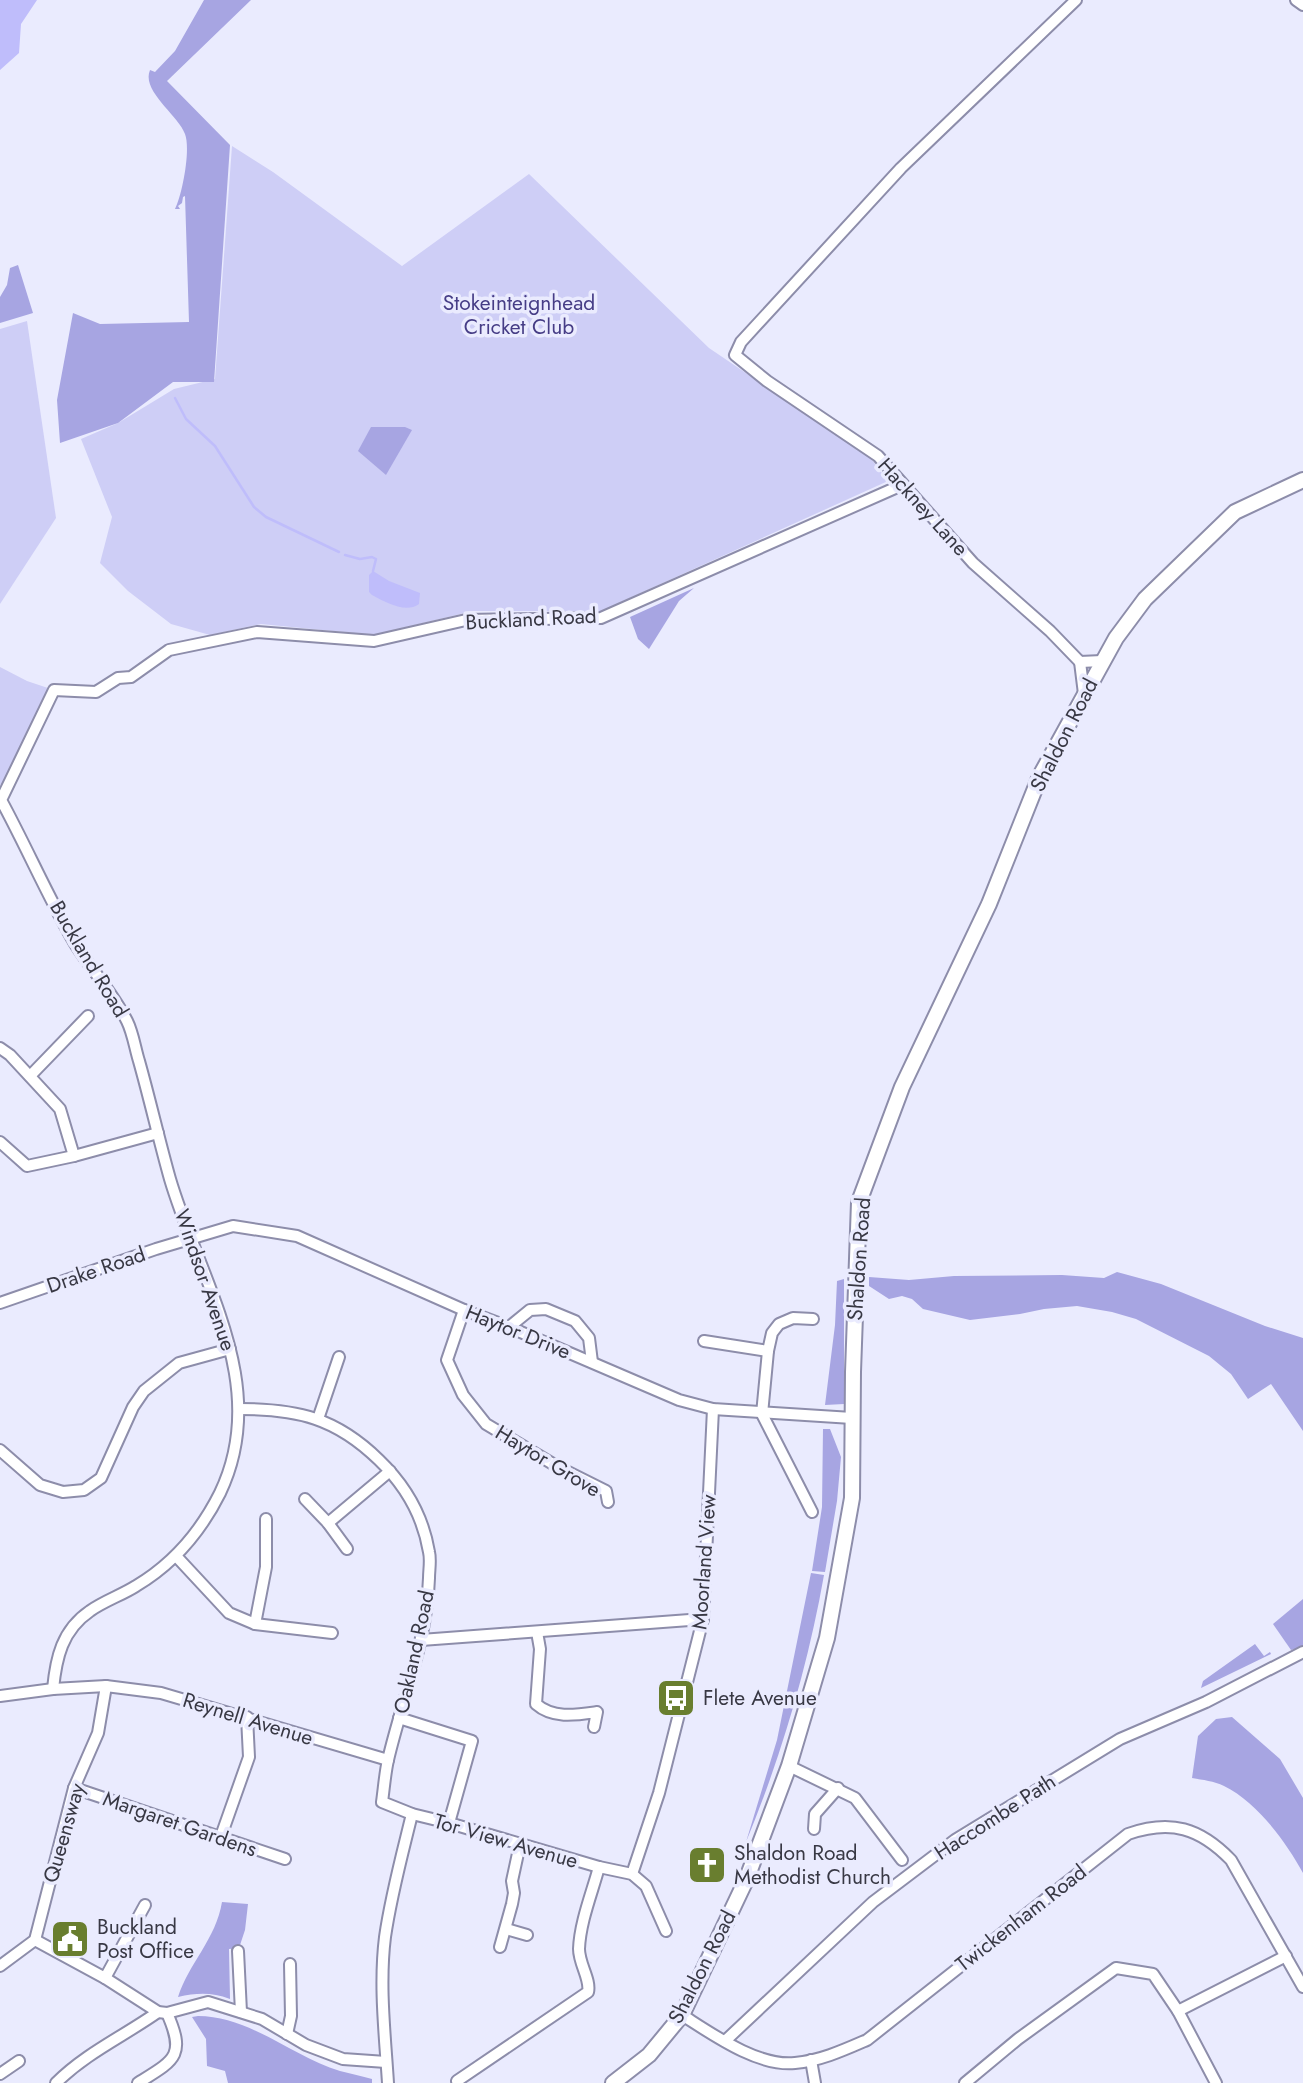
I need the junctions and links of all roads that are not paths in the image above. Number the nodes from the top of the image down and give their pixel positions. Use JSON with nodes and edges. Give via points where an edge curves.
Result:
{"nodes":[{"id":1,"x":1076,"y":0,"type":"edge"},
{"id":2,"x":1296,"y":0,"type":"edge"},
{"id":3,"x":1303,"y":5,"type":"edge"},
{"id":4,"x":1303,"y":480,"type":"edge"},
{"id":5,"x":902,"y":485,"type":"junction"},
{"id":6,"x":1102,"y":661,"type":"junction"},
{"id":7,"x":1080,"y":662,"type":"junction"},
{"id":8,"x":1084,"y":694,"type":"junction"},
{"id":9,"x":88,"y":1016,"type":"dead end"},
{"id":10,"x":0,"y":1048,"type":"edge"},
{"id":11,"x":30,"y":1076,"type":"junction"},
{"id":12,"x":158,"y":1133,"type":"junction"},
{"id":13,"x":0,"y":1142,"type":"edge"},
{"id":14,"x":74,"y":1156,"type":"junction"},
{"id":15,"x":192,"y":1238,"type":"junction"},
{"id":16,"x":0,"y":1303,"type":"edge"},
{"id":17,"x":464,"y":1310,"type":"junction"},
{"id":18,"x":813,"y":1319,"type":"dead end"},
{"id":19,"x":509,"y":1327,"type":"junction"},
{"id":20,"x":704,"y":1341,"type":"dead end"},
{"id":21,"x":230,"y":1349,"type":"junction"},
{"id":22,"x":768,"y":1351,"type":"junction"},
{"id":23,"x":339,"y":1357,"type":"dead end"},
{"id":24,"x":592,"y":1362,"type":"junction"},
{"id":25,"x":239,"y":1409,"type":"junction"},
{"id":26,"x":713,"y":1409,"type":"junction"},
{"id":27,"x":762,"y":1414,"type":"junction"},
{"id":28,"x":852,"y":1418,"type":"junction"},
{"id":29,"x":318,"y":1419,"type":"junction"},
{"id":30,"x":0,"y":1450,"type":"edge"},
{"id":31,"x":390,"y":1471,"type":"junction"},
{"id":32,"x":305,"y":1499,"type":"dead end"},
{"id":33,"x":608,"y":1502,"type":"dead end"},
{"id":34,"x":812,"y":1512,"type":"dead end"},
{"id":35,"x":266,"y":1519,"type":"dead end"},
{"id":36,"x":328,"y":1523,"type":"junction"},
{"id":37,"x":347,"y":1549,"type":"dead end"},
{"id":38,"x":176,"y":1556,"type":"junction"},
{"id":39,"x":703,"y":1619,"type":"junction"},
{"id":40,"x":256,"y":1624,"type":"junction"},
{"id":41,"x":537,"y":1632,"type":"junction"},
{"id":42,"x":332,"y":1633,"type":"dead end"},
{"id":43,"x":421,"y":1640,"type":"junction"},
{"id":44,"x":1302,"y":1655,"type":"edge"},
{"id":45,"x":106,"y":1686,"type":"junction"},
{"id":46,"x":53,"y":1689,"type":"junction"},
{"id":47,"x":0,"y":1696,"type":"edge"},
{"id":48,"x":247,"y":1717,"type":"junction"},
{"id":49,"x":399,"y":1718,"type":"junction"},
{"id":50,"x":594,"y":1727,"type":"dead end"},
{"id":51,"x":388,"y":1760,"type":"junction"},
{"id":52,"x":789,"y":1766,"type":"junction"},
{"id":53,"x":74,"y":1788,"type":"junction"},
{"id":54,"x":838,"y":1788,"type":"junction"},
{"id":55,"x":382,"y":1802,"type":"joint"},
{"id":56,"x":412,"y":1814,"type":"junction"},
{"id":57,"x":449,"y":1823,"type":"junction"},
{"id":58,"x":814,"y":1829,"type":"dead end"},
{"id":59,"x":220,"y":1839,"type":"junction"},
{"id":60,"x":520,"y":1844,"type":"junction"},
{"id":61,"x":285,"y":1859,"type":"dead end"},
{"id":62,"x":902,"y":1860,"type":"dead end"},
{"id":63,"x":599,"y":1867,"type":"junction"},
{"id":64,"x":632,"y":1874,"type":"junction"},
{"id":65,"x":145,"y":1905,"type":"dead end"},
{"id":66,"x":506,"y":1929,"type":"junction"},
{"id":67,"x":666,"y":1931,"type":"dead end"},
{"id":68,"x":527,"y":1935,"type":"dead end"},
{"id":69,"x":35,"y":1940,"type":"junction"},
{"id":70,"x":500,"y":1947,"type":"dead end"},
{"id":71,"x":238,"y":1951,"type":"dead end"},
{"id":72,"x":1286,"y":1956,"type":"junction"},
{"id":73,"x":290,"y":1964,"type":"dead end"},
{"id":74,"x":0,"y":1966,"type":"edge"},
{"id":75,"x":105,"y":1978,"type":"junction"},
{"id":76,"x":1303,"y":1987,"type":"edge"},
{"id":77,"x":1178,"y":2011,"type":"junction"},
{"id":78,"x":162,"y":2012,"type":"junction"},
{"id":79,"x":241,"y":2012,"type":"junction"},
{"id":80,"x":682,"y":2015,"type":"junction"},
{"id":81,"x":287,"y":2035,"type":"junction"},
{"id":82,"x":725,"y":2041,"type":"junction"},
{"id":83,"x":811,"y":2060,"type":"junction"},
{"id":84,"x":19,"y":2061,"type":"dead end"},
{"id":85,"x":386,"y":2062,"type":"junction"},
{"id":86,"x":0,"y":2074,"type":"edge"},
{"id":87,"x":457,"y":2081,"type":"dead end"},
{"id":88,"x":55,"y":2083,"type":"edge"},
{"id":89,"x":138,"y":2083,"type":"edge"},
{"id":90,"x":388,"y":2083,"type":"edge"},
{"id":91,"x":612,"y":2083,"type":"edge"},
{"id":92,"x":815,"y":2083,"type":"edge"},
{"id":93,"x":965,"y":2083,"type":"edge"},
{"id":94,"x":1216,"y":2083,"type":"edge"}],
"edges":[{"from":1,"to":5,"type":"street","name":"Hackney Lane","via":[[901,168],[741,342],[735,355],[878,456]]},
{"from":2,"to":3,"type":"street"},
{"from":4,"to":6,"type":"street","name":"Shaldon Road","via":[[1235,512],[1145,599]]},
{"from":5,"to":7,"type":"street","name":"Hackney Lane","via":[[973,563]]},
{"from":5,"to":12,"type":"street","name":"Buckland Road","via":[[601,618],[466,620],[374,641],[257,632],[169,650],[131,677],[118,678],[96,692],[54,690],[2,800],[74,941],[127,1021]]},
{"from":6,"to":7,"type":"street"},
{"from":6,"to":8,"type":"street","name":"Shaldon Road"},
{"from":7,"to":8,"type":"street"},
{"from":8,"to":28,"type":"street","name":"Shaldon Road","via":[[1040,776],[989,904],[902,1087],[859,1202]]},
{"from":9,"to":11,"type":"street"},
{"from":10,"to":11,"type":"street"},
{"from":11,"to":14,"type":"street","via":[[60,1109]]},
{"from":12,"to":14,"type":"street"},
{"from":12,"to":15,"type":"street","name":"Windsor Avenue"},
{"from":13,"to":14,"type":"street","via":[[27,1166]]},
{"from":15,"to":16,"type":"street","name":"Drake Road"},
{"from":15,"to":17,"type":"street","name":"Haytor Drive","via":[[233,1226],[296,1236]]},
{"from":15,"to":21,"type":"street","name":"Windsor Avenue"},
{"from":17,"to":19,"type":"street","name":"Haytor Drive"},
{"from":17,"to":33,"type":"street","name":"Haytor Grove","via":[[447,1360],[463,1395],[486,1424],[606,1492]]},
{"from":18,"to":22,"type":"street","via":[[793,1318],[779,1324]]},
{"from":19,"to":24,"type":"street","name":"Haytor Drive"},
{"from":19,"to":24,"type":"street","via":[[530,1310],[547,1310],[575,1321],[589,1338]]},
{"from":20,"to":22,"type":"street"},
{"from":21,"to":25,"type":"street","name":"Windsor Avenue"},
{"from":21,"to":30,"type":"street","via":[[179,1363],[145,1391],[101,1478],[84,1490],[63,1492],[40,1485]]},
{"from":22,"to":27,"type":"street"},
{"from":23,"to":29,"type":"street"},
{"from":24,"to":26,"type":"street","name":"Haytor Drive","via":[[679,1400]]},
{"from":25,"to":29,"type":"street","name":"Oakland Road","via":[[279,1409]]},
{"from":25,"to":38,"type":"street","name":"Windsor Avenue","via":[[233,1458],[219,1493],[198,1530]]},
{"from":26,"to":27,"type":"street","name":"Haytor Drive"},
{"from":26,"to":39,"type":"street","name":"Moorland View"},
{"from":27,"to":28,"type":"street","name":"Haytor Drive"},
{"from":27,"to":34,"type":"street"},
{"from":28,"to":52,"type":"street","name":"Shaldon Road","via":[[852,1498],[827,1638]]},
{"from":29,"to":31,"type":"street","name":"Oakland Road","via":[[362,1444]]},
{"from":31,"to":36,"type":"street"},
{"from":31,"to":43,"type":"street","name":"Oakland Road","via":[[412,1500],[430,1553]]},
{"from":32,"to":36,"type":"street"},
{"from":35,"to":40,"type":"street","via":[[266,1567]]},
{"from":36,"to":37,"type":"street"},
{"from":38,"to":40,"type":"street","via":[[229,1613]]},
{"from":38,"to":46,"type":"street","name":"Windsor Avenue","via":[[137,1586],[89,1611],[72,1628],[55,1660]]},
{"from":39,"to":41,"type":"street"},
{"from":39,"to":64,"type":"street","name":"Moorland View","via":[[659,1793]]},
{"from":40,"to":42,"type":"street"},
{"from":41,"to":43,"type":"street"},
{"from":41,"to":50,"type":"street","via":[[536,1704],[566,1716],[597,1712]]},
{"from":43,"to":49,"type":"street","name":"Oakland Road"},
{"from":44,"to":82,"type":"street","name":"Haccombe Path","via":[[1120,1739],[956,1840],[873,1902]]},
{"from":45,"to":46,"type":"street","name":"Reynell Avenue"},
{"from":45,"to":48,"type":"street","name":"Reynell Avenue","via":[[161,1693]]},
{"from":45,"to":53,"type":"street","name":"Queensway","via":[[98,1733]]},
{"from":46,"to":47,"type":"street","name":"Reynell Avenue"},
{"from":48,"to":51,"type":"street","name":"Reynell Avenue"},
{"from":48,"to":59,"type":"street","via":[[248,1757]]},
{"from":49,"to":51,"type":"street","name":"Oakland Road"},
{"from":49,"to":57,"type":"street","via":[[472,1741]]},
{"from":51,"to":55,"type":"street","name":"Oakland Road"},
{"from":52,"to":54,"type":"street"},
{"from":52,"to":80,"type":"street","name":"Shaldon Road","via":[[747,1878]]},
{"from":53,"to":59,"type":"street","name":"Margaret Gardens"},
{"from":53,"to":69,"type":"street","name":"Queensway"},
{"from":54,"to":58,"type":"street","via":[[815,1814]]},
{"from":54,"to":62,"type":"street","via":[[855,1798]]},
{"from":55,"to":56,"type":"street","name":"Tor View Avenue"},
{"from":56,"to":57,"type":"street","name":"Tor View Avenue"},
{"from":56,"to":85,"type":"street","via":[[385,1939]]},
{"from":57,"to":60,"type":"street","name":"Tor View Avenue"},
{"from":59,"to":61,"type":"street","name":"Margaret Gardens"},
{"from":60,"to":63,"type":"street","name":"Tor View Avenue"},
{"from":60,"to":66,"type":"street"},
{"from":63,"to":64,"type":"street","name":"Tor View Avenue"},
{"from":63,"to":87,"type":"street","via":[[580,1936],[588,1992]]},
{"from":64,"to":67,"type":"street","via":[[646,1886]]},
{"from":65,"to":75,"type":"street"},
{"from":66,"to":68,"type":"street"},
{"from":66,"to":70,"type":"street"},
{"from":69,"to":74,"type":"street"},
{"from":69,"to":75,"type":"street"},
{"from":71,"to":79,"type":"street"},
{"from":72,"to":76,"type":"street","name":"Twickenham Road"},
{"from":72,"to":77,"type":"street"},
{"from":72,"to":83,"type":"street","name":"Twickenham Road","via":[[1231,1860],[1214,1843],[1191,1832],[1145,1828],[1128,1833],[867,2040]]},
{"from":73,"to":81,"type":"street"},
{"from":75,"to":78,"type":"street"},
{"from":77,"to":93,"type":"street","via":[[1153,1974],[1116,1968]]},
{"from":77,"to":94,"type":"street"},
{"from":78,"to":79,"type":"street","via":[[208,2002]]},
{"from":78,"to":88,"type":"street","via":[[105,2045]]},
{"from":78,"to":89,"type":"street","via":[[177,2037],[175,2054]]},
{"from":79,"to":81,"type":"street"},
{"from":80,"to":82,"type":"street","name":"Twickenham Road"},
{"from":80,"to":91,"type":"street","name":"Shaldon Road","via":[[649,2055]]},
{"from":81,"to":85,"type":"street","via":[[343,2059]]},
{"from":82,"to":83,"type":"street","name":"Twickenham Road","via":[[763,2059],[792,2064]]},
{"from":83,"to":92,"type":"street"},
{"from":84,"to":86,"type":"street"},
{"from":85,"to":90,"type":"street"}]}
